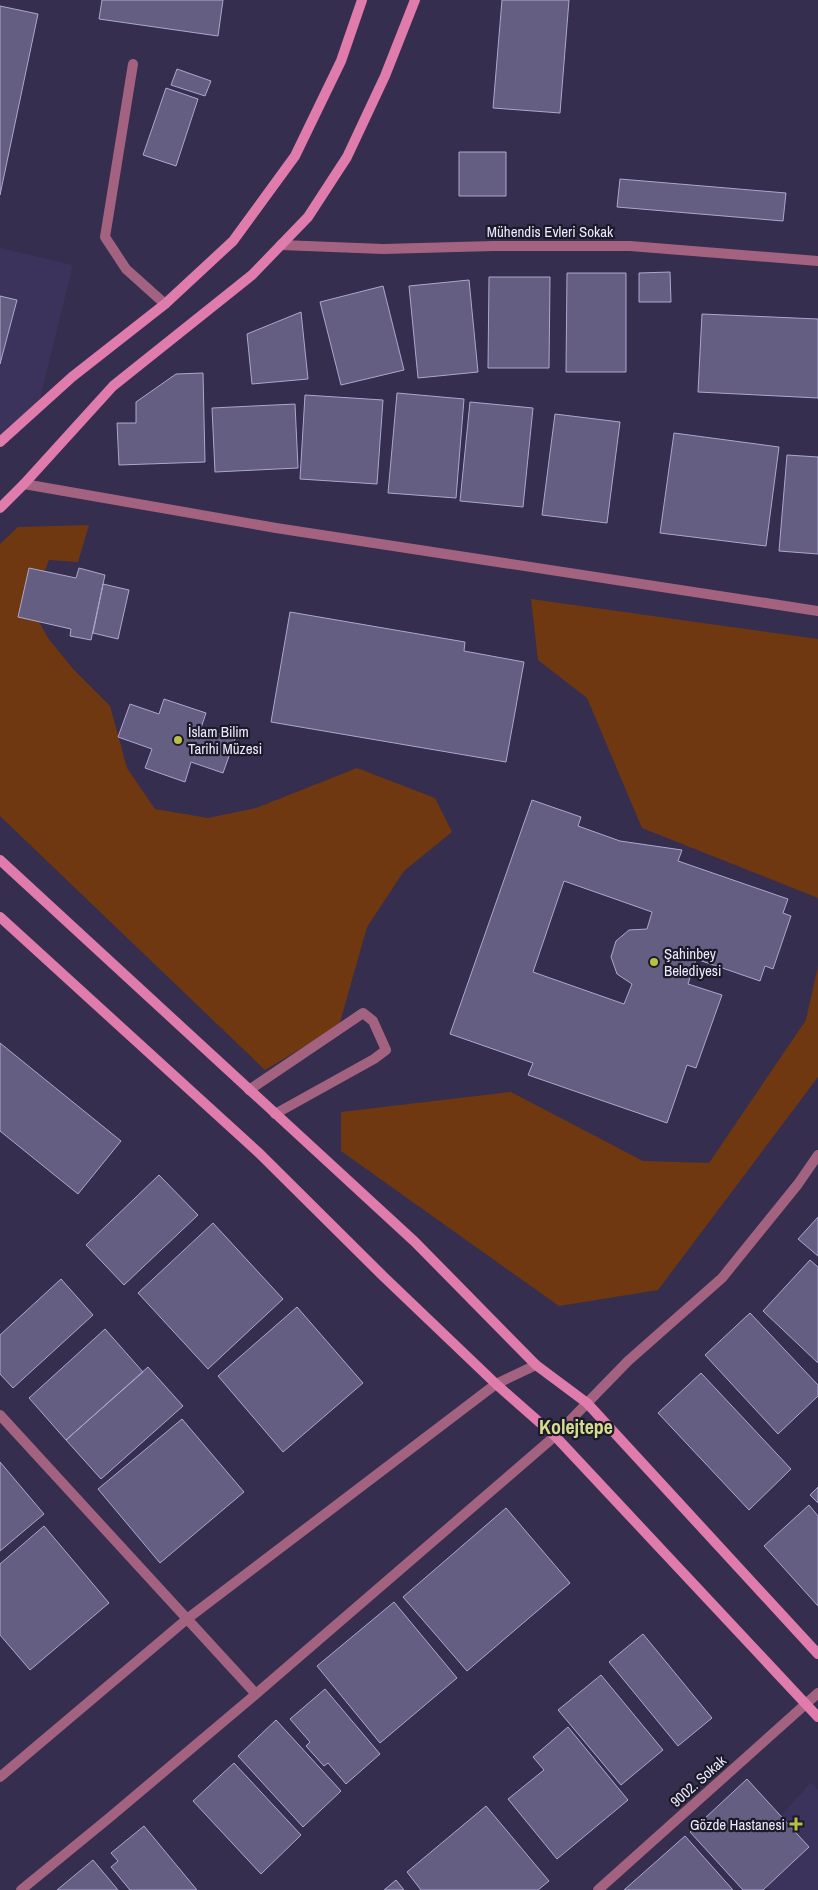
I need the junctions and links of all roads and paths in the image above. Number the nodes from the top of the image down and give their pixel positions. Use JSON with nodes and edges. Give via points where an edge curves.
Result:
{"nodes":[{"id":1,"x":362,"y":0,"type":"edge"},
{"id":2,"x":415,"y":0,"type":"edge"},
{"id":3,"x":133,"y":64,"type":"dead end"},
{"id":4,"x":281,"y":245,"type":"junction"},
{"id":5,"x":818,"y":261,"type":"edge"},
{"id":6,"x":165,"y":304,"type":"junction"},
{"id":7,"x":0,"y":442,"type":"edge"},
{"id":8,"x":24,"y":484,"type":"junction"},
{"id":9,"x":0,"y":508,"type":"edge"},
{"id":10,"x":818,"y":611,"type":"edge"},
{"id":11,"x":0,"y":860,"type":"edge"},
{"id":12,"x":0,"y":917,"type":"edge"},
{"id":13,"x":249,"y":1090,"type":"junction"},
{"id":14,"x":275,"y":1114,"type":"junction"},
{"id":15,"x":818,"y":1155,"type":"edge"},
{"id":16,"x":536,"y":1365,"type":"junction"},
{"id":17,"x":496,"y":1384,"type":"junction"},
{"id":18,"x":587,"y":1403,"type":"junction"},
{"id":19,"x":0,"y":1415,"type":"edge"},
{"id":20,"x":556,"y":1436,"type":"junction"},
{"id":21,"x":187,"y":1619,"type":"junction"},
{"id":22,"x":818,"y":1654,"type":"edge"},
{"id":23,"x":818,"y":1693,"type":"edge"},
{"id":24,"x":256,"y":1694,"type":"junction"},
{"id":25,"x":806,"y":1705,"type":"junction"},
{"id":26,"x":818,"y":1717,"type":"edge"},
{"id":27,"x":0,"y":1777,"type":"edge"},
{"id":28,"x":21,"y":1890,"type":"edge"},
{"id":29,"x":598,"y":1890,"type":"edge"}],
"edges":[{"from":1,"to":6,"type":"street","via":[[341,61],[295,156],[232,242]]},
{"from":2,"to":4,"type":"street","via":[[385,76],[347,157],[308,217]]},
{"from":3,"to":6,"type":"street","via":[[105,237],[126,269]]},
{"from":4,"to":5,"type":"street","name":"Mühendis Evleri Sokak","via":[[383,249],[630,246]]},
{"from":4,"to":8,"type":"street","via":[[252,275],[113,386]]},
{"from":6,"to":7,"type":"street","via":[[72,377]]},
{"from":8,"to":9,"type":"street"},
{"from":8,"to":10,"type":"street","via":[[276,528]]},
{"from":11,"to":13,"type":"street"},
{"from":12,"to":17,"type":"street","via":[[260,1154]]},
{"from":13,"to":14,"type":"street"},
{"from":13,"to":14,"type":"street","via":[[363,1013],[373,1021],[386,1050]]},
{"from":14,"to":16,"type":"street","via":[[415,1242]]},
{"from":15,"to":18,"type":"street","via":[[722,1278],[628,1361]]},
{"from":16,"to":17,"type":"street"},
{"from":16,"to":18,"type":"street"},
{"from":17,"to":20,"type":"street"},
{"from":17,"to":21,"type":"street"},
{"from":18,"to":20,"type":"street"},
{"from":18,"to":22,"type":"street"},
{"from":19,"to":21,"type":"street"},
{"from":20,"to":24,"type":"street"},
{"from":20,"to":25,"type":"street"},
{"from":21,"to":24,"type":"street"},
{"from":21,"to":27,"type":"street"},
{"from":23,"to":25,"type":"street","name":"9002. Sokak"},
{"from":24,"to":28,"type":"street"},
{"from":25,"to":26,"type":"street"},
{"from":25,"to":29,"type":"street","name":"9002. Sokak"}]}
